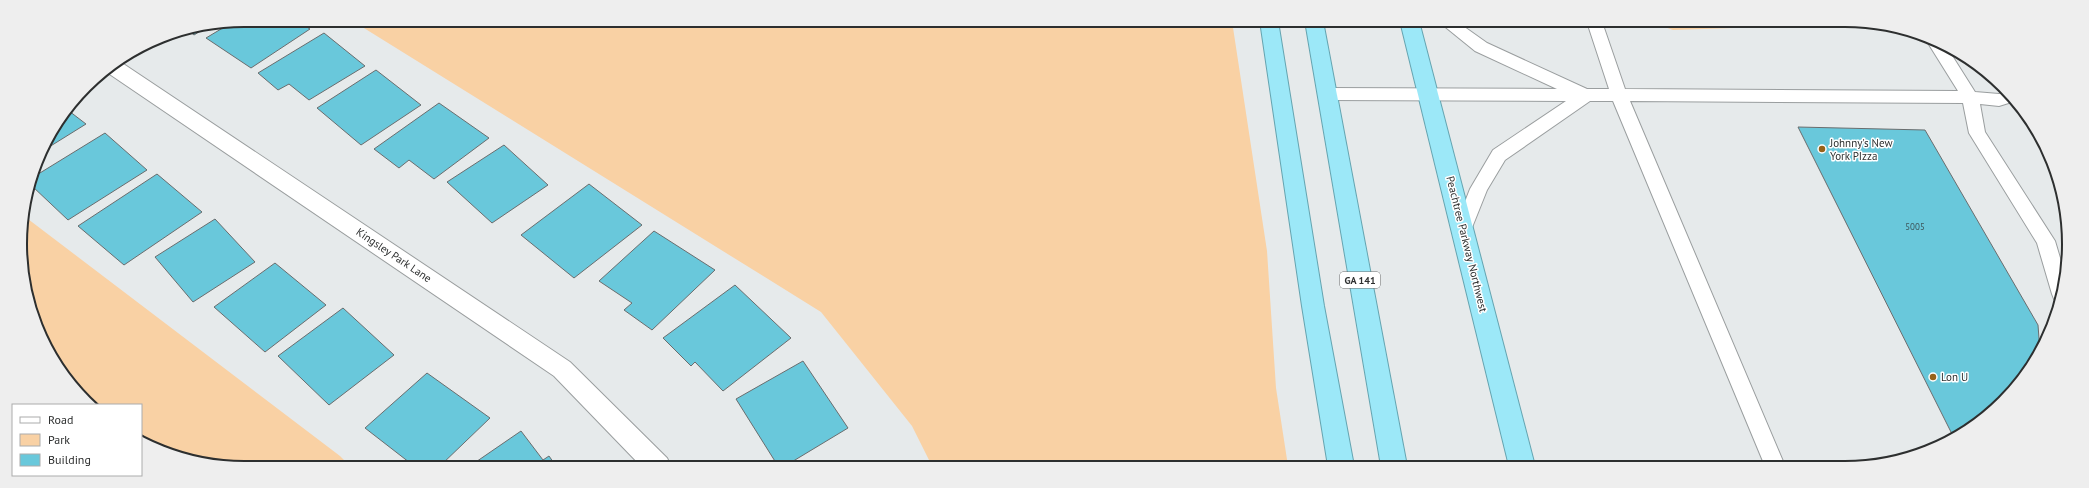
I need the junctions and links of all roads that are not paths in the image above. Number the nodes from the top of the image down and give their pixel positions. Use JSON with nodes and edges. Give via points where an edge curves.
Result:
{"nodes":[{"id":1,"x":1270,"y":27,"type":"edge"},
{"id":2,"x":1315,"y":27,"type":"edge"},
{"id":3,"x":1411,"y":27,"type":"edge"},
{"id":4,"x":1453,"y":27,"type":"edge"},
{"id":5,"x":1596,"y":27,"type":"edge"},
{"id":6,"x":1939,"y":48,"type":"edge"},
{"id":7,"x":116,"y":69,"type":"edge"},
{"id":8,"x":1327,"y":94,"type":"junction"},
{"id":9,"x":1428,"y":95,"type":"junction"},
{"id":10,"x":1587,"y":95,"type":"junction"},
{"id":11,"x":1619,"y":95,"type":"junction"},
{"id":12,"x":1970,"y":97,"type":"junction"},
{"id":13,"x":2005,"y":98,"type":"edge"},
{"id":14,"x":1464,"y":230,"type":"junction"},
{"id":15,"x":2058,"y":284,"type":"edge"},
{"id":16,"x":653,"y":461,"type":"edge"},
{"id":17,"x":1339,"y":461,"type":"edge"},
{"id":18,"x":1393,"y":461,"type":"edge"},
{"id":19,"x":1521,"y":461,"type":"edge"},
{"id":20,"x":1772,"y":461,"type":"edge"}],
"edges":[{"from":1,"to":17,"type":"highway"},
{"from":2,"to":8,"type":"highway","number":"GA 141"},
{"from":3,"to":9,"type":"highway","name":"Peachtree Parkway Northwest"},
{"from":4,"to":10,"type":"lane","via":[[1481,47],[1504,59]]},
{"from":5,"to":11,"type":"lane"},
{"from":6,"to":12,"type":"lane"},
{"from":7,"to":16,"type":"street","name":"Kingsley Park Lane","via":[[562,369]]},
{"from":8,"to":9,"type":"lane"},
{"from":8,"to":18,"type":"highway","number":"GA 141"},
{"from":9,"to":10,"type":"lane"},
{"from":9,"to":14,"type":"highway","name":"Peachtree Parkway Northwest"},
{"from":10,"to":11,"type":"lane"},
{"from":10,"to":14,"type":"lane","via":[[1499,155],[1479,188]]},
{"from":11,"to":12,"type":"lane"},
{"from":11,"to":20,"type":"lane"},
{"from":12,"to":13,"type":"lane"},
{"from":12,"to":15,"type":"lane","via":[[1978,132],[2046,241]]},
{"from":14,"to":19,"type":"highway","name":"Peachtree Parkway Northwest"}]}
